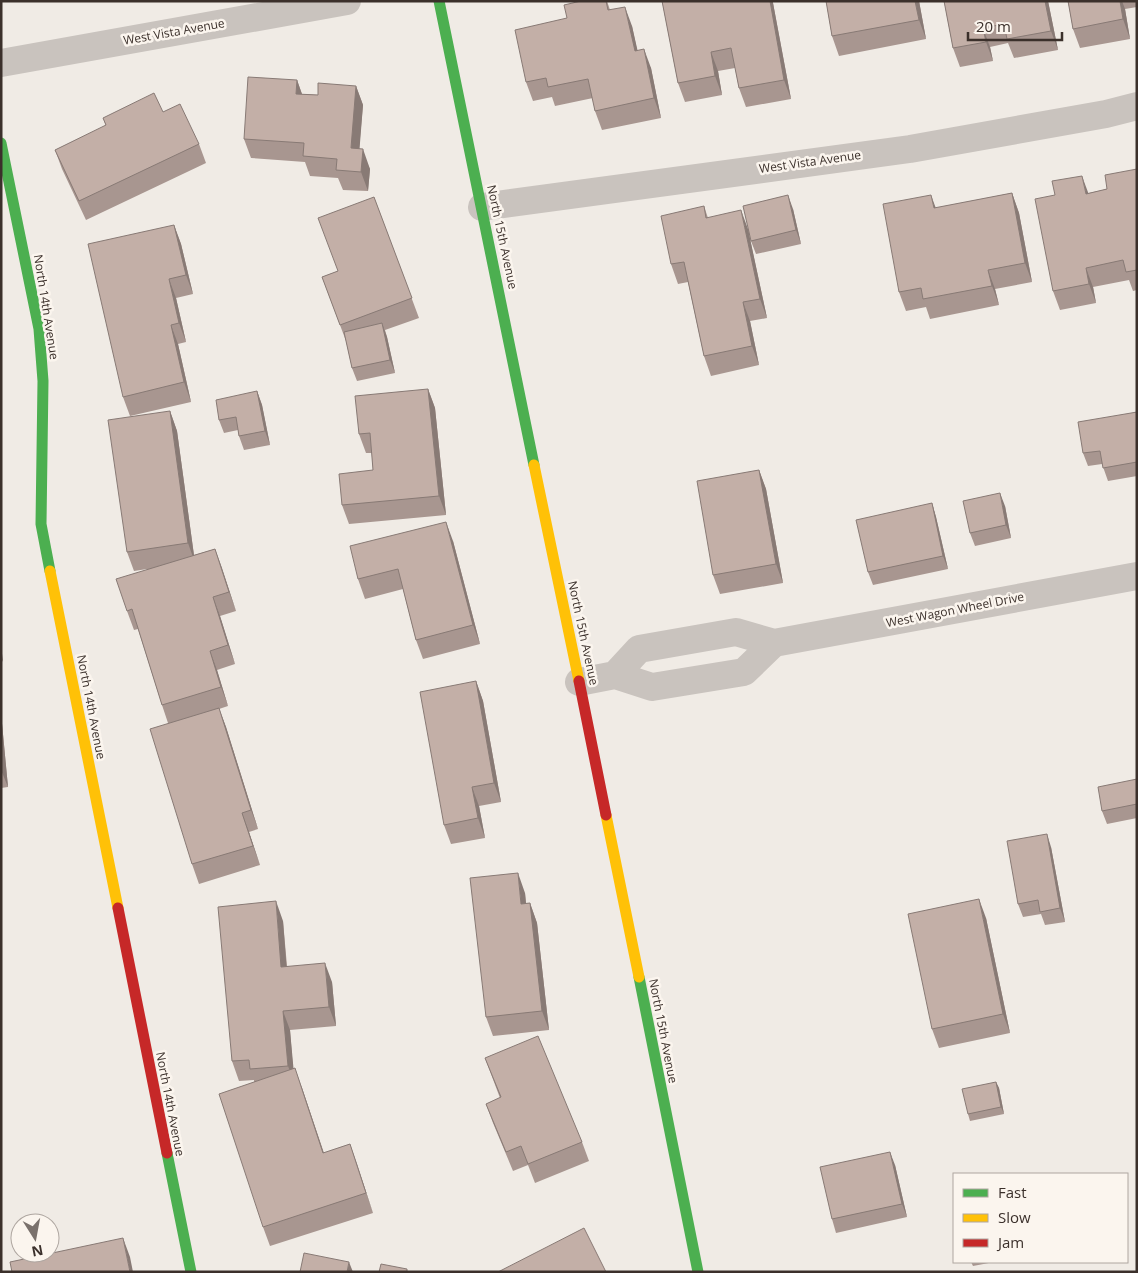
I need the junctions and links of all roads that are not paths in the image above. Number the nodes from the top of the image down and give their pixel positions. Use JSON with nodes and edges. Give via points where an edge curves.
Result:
{"nodes":[{"id":1,"x":347,"y":1,"type":"edge"},
{"id":2,"x":439,"y":1,"type":"edge"},
{"id":3,"x":1,"y":64,"type":"edge"},
{"id":4,"x":1137,"y":106,"type":"edge"},
{"id":5,"x":1,"y":143,"type":"edge"},
{"id":6,"x":482,"y":207,"type":"junction"},
{"id":7,"x":1137,"y":576,"type":"edge"},
{"id":8,"x":700,"y":638,"type":"junction"},
{"id":9,"x":774,"y":644,"type":"junction"},
{"id":10,"x":616,"y":675,"type":"junction"},
{"id":11,"x":707,"y":679,"type":"junction"},
{"id":12,"x":579,"y":682,"type":"junction"},
{"id":13,"x":191,"y":1272,"type":"edge"},
{"id":14,"x":698,"y":1272,"type":"edge"}],
"edges":[{"from":1,"to":3,"type":"street","name":"West Vista Avenue"},
{"from":2,"to":6,"type":"street","name":"North 15th Avenue"},
{"from":4,"to":6,"type":"street","name":"West Vista Avenue","via":[[910,149]]},
{"from":5,"to":13,"type":"street","name":"North 14th Avenue","via":[[39,330],[43,381],[41,524]]},
{"from":6,"to":12,"type":"street","name":"North 15th Avenue"},
{"from":7,"to":9,"type":"street","name":"West Wagon Wheel Drive"},
{"from":8,"to":9,"type":"street","name":"West Wagon Wheel Drive","via":[[736,632]]},
{"from":8,"to":10,"type":"street","name":"West Wagon Wheel Drive","via":[[639,649]]},
{"from":8,"to":11,"type":"street"},
{"from":9,"to":11,"type":"street","via":[[744,672]]},
{"from":10,"to":11,"type":"street","via":[[652,687]]},
{"from":10,"to":12,"type":"street"},
{"from":12,"to":14,"type":"street","name":"North 15th Avenue"}]}
